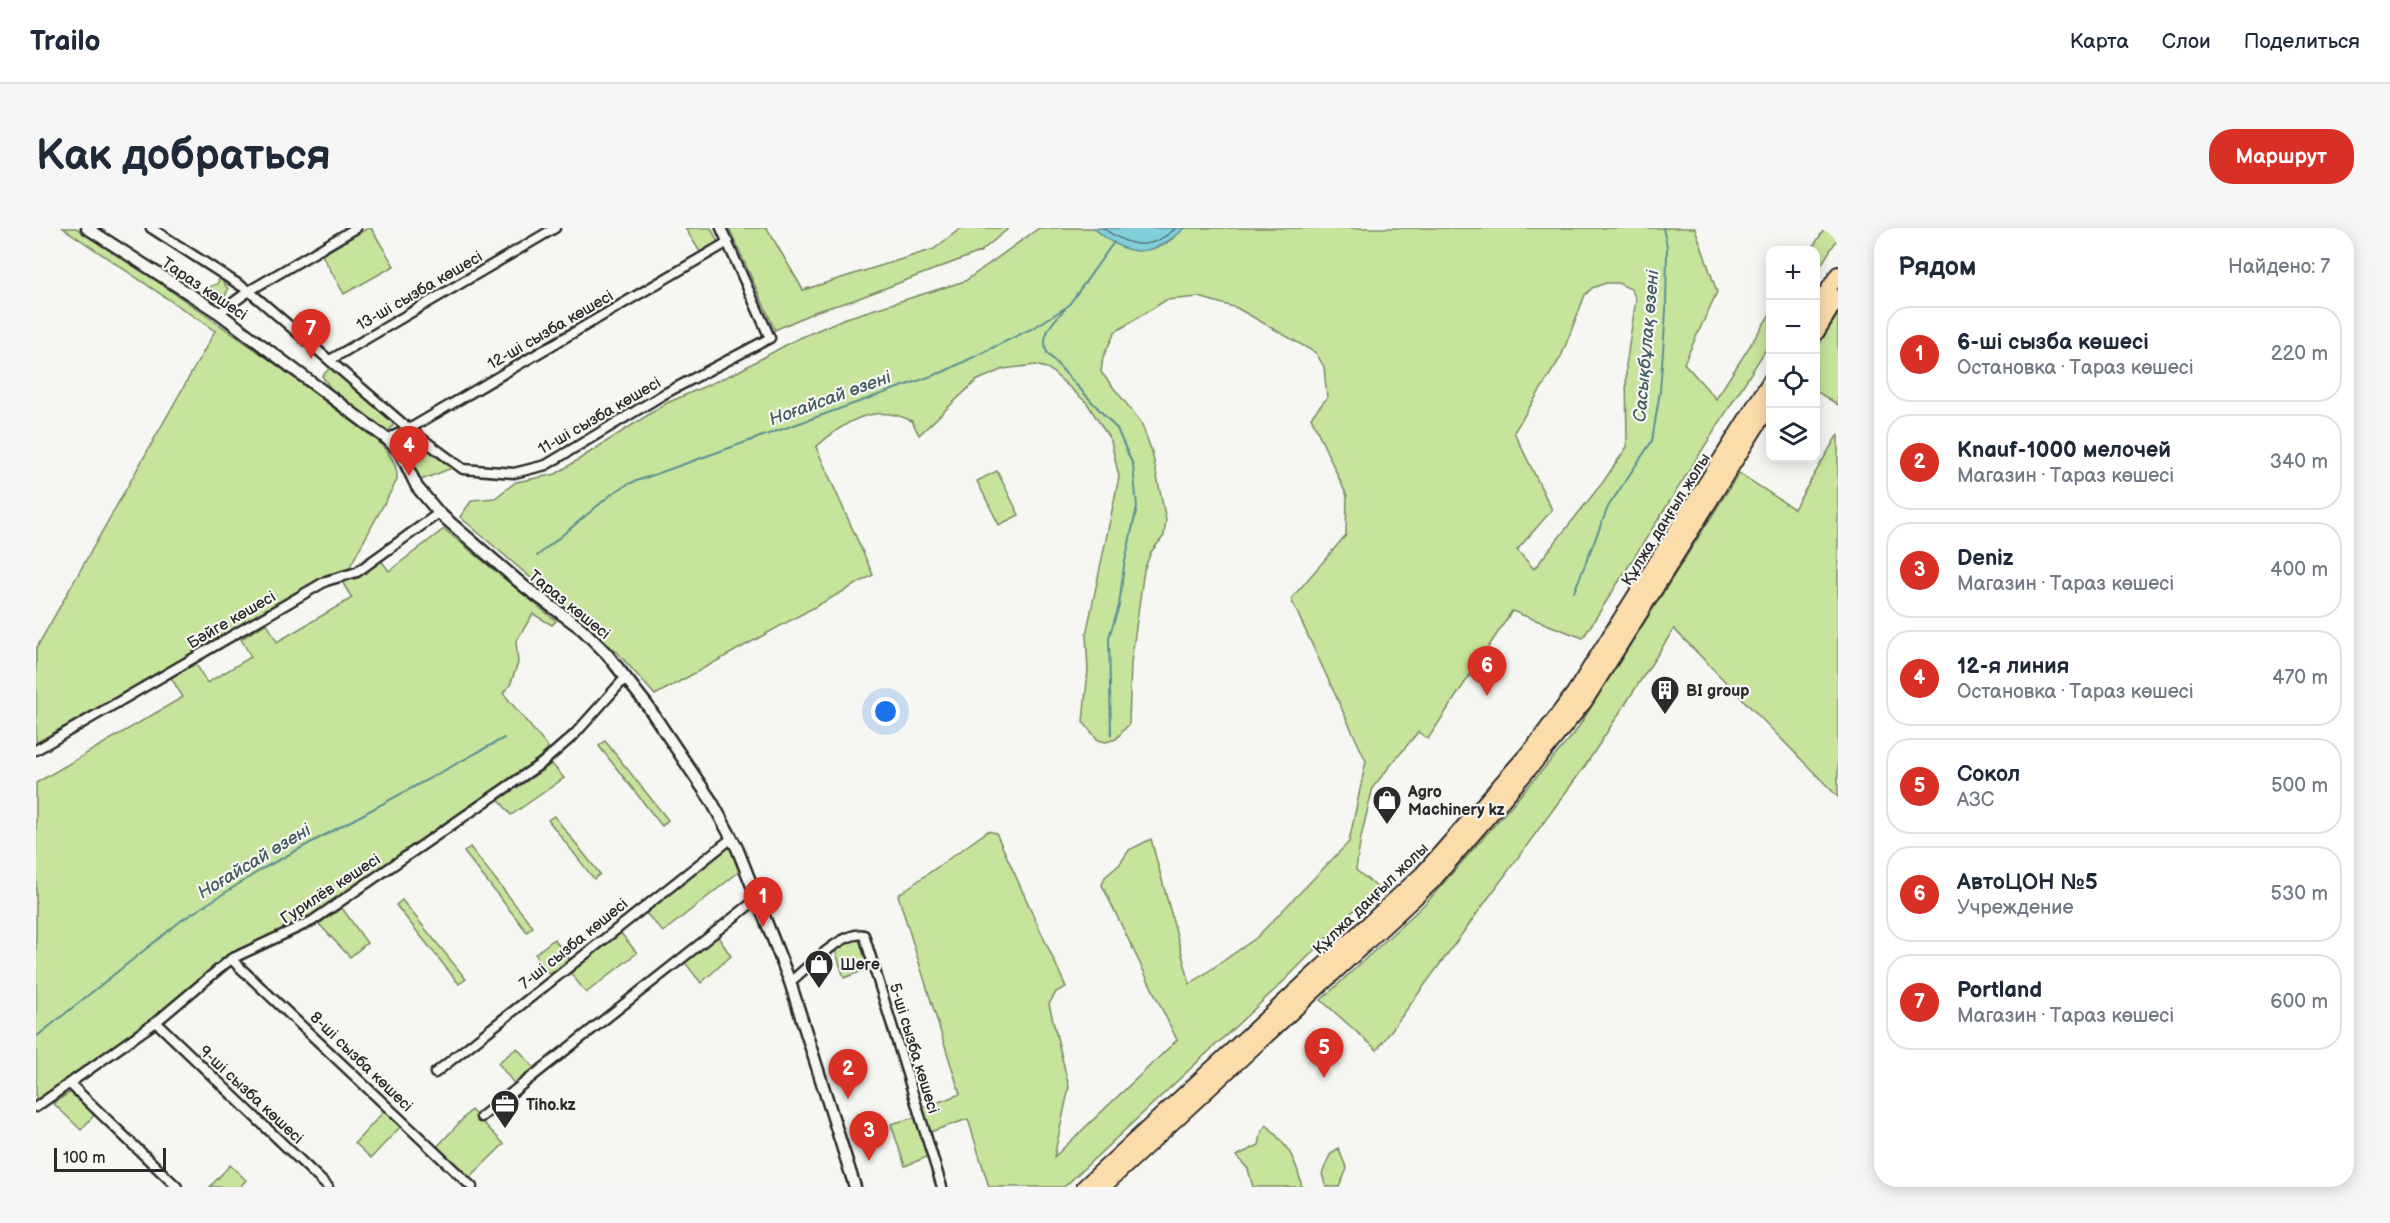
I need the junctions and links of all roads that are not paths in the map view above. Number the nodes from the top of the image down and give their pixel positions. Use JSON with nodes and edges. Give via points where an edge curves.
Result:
{"nodes":[{"id":1,"x":87,"y":228,"type":"edge"},
{"id":2,"x":153,"y":228,"type":"edge"},
{"id":3,"x":356,"y":228,"type":"edge"},
{"id":4,"x":555,"y":228,"type":"edge"},
{"id":5,"x":720,"y":228,"type":"edge"},
{"id":6,"x":728,"y":242,"type":"junction"},
{"id":7,"x":1838,"y":274,"type":"edge"},
{"id":8,"x":249,"y":291,"type":"junction"},
{"id":9,"x":1838,"y":297,"type":"edge"},
{"id":10,"x":1820,"y":301,"type":"edge"},
{"id":11,"x":219,"y":314,"type":"junction"},
{"id":12,"x":1820,"y":325,"type":"edge"},
{"id":13,"x":330,"y":360,"type":"junction"},
{"id":14,"x":1766,"y":387,"type":"edge"},
{"id":15,"x":1768,"y":408,"type":"edge"},
{"id":16,"x":409,"y":429,"type":"junction"},
{"id":17,"x":387,"y":439,"type":"junction"},
{"id":18,"x":439,"y":513,"type":"junction"},
{"id":19,"x":626,"y":677,"type":"junction"},
{"id":20,"x":36,"y":750,"type":"edge"},
{"id":21,"x":732,"y":838,"type":"junction"},
{"id":22,"x":757,"y":899,"type":"junction"},
{"id":23,"x":231,"y":958,"type":"junction"},
{"id":24,"x":790,"y":982,"type":"junction"},
{"id":25,"x":156,"y":1022,"type":"junction"},
{"id":26,"x":435,"y":1073,"type":"dead end"},
{"id":27,"x":69,"y":1083,"type":"junction"},
{"id":28,"x":36,"y":1107,"type":"edge"},
{"id":29,"x":481,"y":1117,"type":"dead end"},
{"id":30,"x":177,"y":1187,"type":"edge"},
{"id":31,"x":328,"y":1187,"type":"edge"},
{"id":32,"x":472,"y":1187,"type":"edge"},
{"id":33,"x":855,"y":1187,"type":"edge"},
{"id":34,"x":942,"y":1187,"type":"edge"},
{"id":35,"x":1084,"y":1187,"type":"edge"},
{"id":36,"x":1102,"y":1187,"type":"edge"}],
"edges":[{"from":1,"to":11,"type":"street","name":"Тараз көшесі"},
{"from":2,"to":8,"type":"street","name":"11-ші сызба көшесі"},
{"from":3,"to":8,"type":"street"},
{"from":4,"to":13,"type":"street","name":"13-ші сызба көшесі"},
{"from":5,"to":6,"type":"street"},
{"from":6,"to":16,"type":"street","name":"12-ші сызба көшесі"},
{"from":6,"to":16,"type":"street","name":"11-ші сызба көшесі","via":[[770,338],[529,471],[463,469]]},
{"from":7,"to":10,"type":"main road"},
{"from":8,"to":11,"type":"street"},
{"from":8,"to":13,"type":"street","name":"11-ші сызба көшесі"},
{"from":9,"to":12,"type":"main road"},
{"from":11,"to":17,"type":"street","name":"Тараз көшесі"},
{"from":13,"to":16,"type":"street","name":"11-ші сызба көшесі"},
{"from":14,"to":35,"type":"main road","name":"Құлжа даңғыл жолы","via":[[1575,693],[1535,745],[1422,874]]},
{"from":15,"to":36,"type":"main road","name":"Құлжа даңғыл жолы","via":[[1585,701],[1543,753],[1432,882]]},
{"from":16,"to":17,"type":"street","name":"12-ші сызба көшесі"},
{"from":17,"to":18,"type":"street","name":"Тараз көшесі","via":[[400,452],[417,487]]},
{"from":18,"to":19,"type":"street","name":"Тараз көшесі","via":[[525,587],[582,629]]},
{"from":18,"to":20,"type":"street","name":"Бәйге көшесі","via":[[360,570],[326,581]]},
{"from":19,"to":21,"type":"street","name":"Тараз көшесі","via":[[706,793]]},
{"from":19,"to":23,"type":"street","name":"Гурилёв көшесі","via":[[574,735],[542,763],[312,921]]},
{"from":21,"to":22,"type":"street","name":"Тараз көшесі"},
{"from":21,"to":26,"type":"street","name":"7-ші сызба көшесі"},
{"from":22,"to":24,"type":"street","name":"Тараз көшесі"},
{"from":22,"to":29,"type":"street"},
{"from":23,"to":25,"type":"street","name":"Гурилёв көшесі"},
{"from":23,"to":32,"type":"street","name":"8-ші сызба көшесі"},
{"from":24,"to":33,"type":"street","name":"Тараз көшесі"},
{"from":24,"to":34,"type":"street","name":"5-ші сызба көшесі","via":[[842,940],[864,935]]},
{"from":25,"to":27,"type":"street","name":"Гурилёв көшесі"},
{"from":25,"to":31,"type":"street","name":"9-ші сызба көшесі"},
{"from":27,"to":28,"type":"street","name":"Гурилёв көшесі"},
{"from":27,"to":30,"type":"street"}]}
